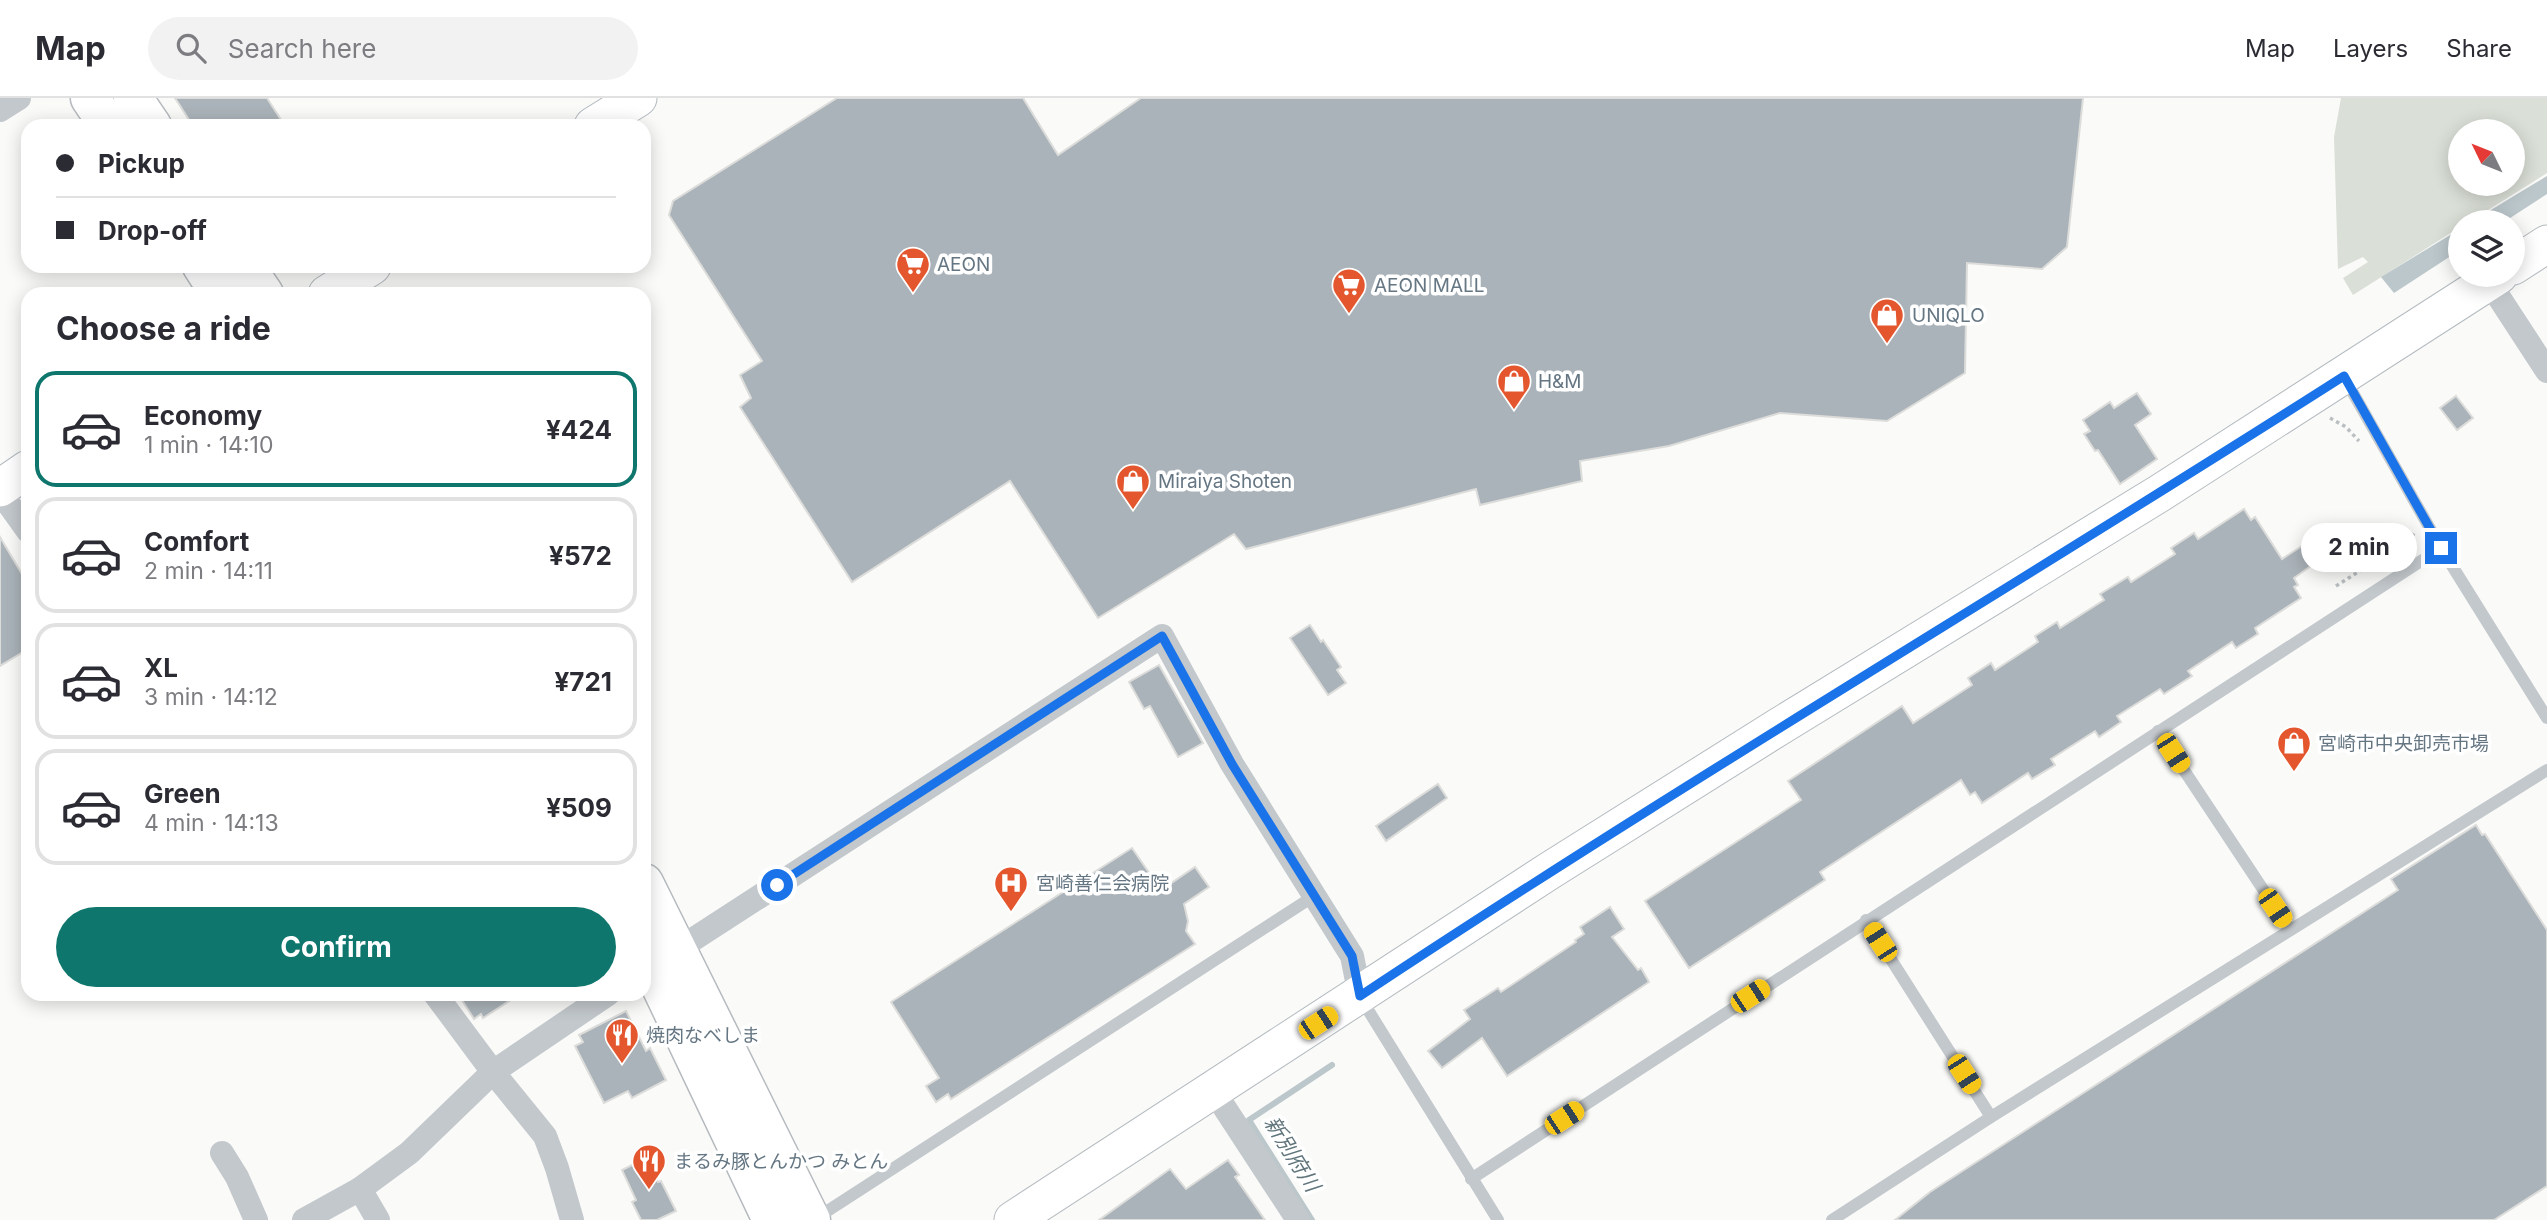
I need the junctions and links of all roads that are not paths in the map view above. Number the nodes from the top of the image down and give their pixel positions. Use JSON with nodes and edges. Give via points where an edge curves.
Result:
{"nodes":[{"id":1,"x":19,"y":98,"type":"edge"},
{"id":2,"x":90,"y":98,"type":"edge"},
{"id":3,"x":133,"y":98,"type":"edge"},
{"id":4,"x":638,"y":98,"type":"edge"},
{"id":5,"x":0,"y":110,"type":"edge"},
{"id":6,"x":104,"y":119,"type":"edge"},
{"id":7,"x":147,"y":119,"type":"edge"},
{"id":8,"x":604,"y":119,"type":"edge"},
{"id":9,"x":2547,"y":244,"type":"edge"},
{"id":10,"x":2525,"y":258,"type":"edge"},
{"id":11,"x":361,"y":273,"type":"edge"},
{"id":12,"x":338,"y":287,"type":"edge"},
{"id":13,"x":2480,"y":287,"type":"edge"},
{"id":14,"x":2506,"y":287,"type":"edge"},
{"id":15,"x":2547,"y":371,"type":"edge"},
{"id":16,"x":2344,"y":376,"type":"junction"},
{"id":17,"x":21,"y":475,"type":"edge"},
{"id":18,"x":0,"y":490,"type":"edge"},
{"id":19,"x":21,"y":521,"type":"edge"},
{"id":20,"x":2441,"y":548,"type":"junction"},
{"id":21,"x":2547,"y":718,"type":"edge"},
{"id":22,"x":2158,"y":731,"type":"junction"},
{"id":23,"x":2547,"y":770,"type":"edge"},
{"id":24,"x":1314,"y":896,"type":"junction"},
{"id":25,"x":1866,"y":920,"type":"junction"},
{"id":26,"x":2290,"y":930,"type":"junction"},
{"id":27,"x":651,"y":931,"type":"edge"},
{"id":28,"x":655,"y":959,"type":"edge"},
{"id":29,"x":1360,"y":996,"type":"junction"},
{"id":30,"x":440,"y":1001,"type":"edge"},
{"id":31,"x":598,"y":1001,"type":"edge"},
{"id":32,"x":493,"y":1072,"type":"junction"},
{"id":33,"x":1213,"y":1090,"type":"junction"},
{"id":34,"x":1991,"y":1118,"type":"junction"},
{"id":35,"x":222,"y":1153,"type":"dead end"},
{"id":36,"x":1471,"y":1179,"type":"junction"},
{"id":37,"x":360,"y":1189,"type":"junction"},
{"id":38,"x":256,"y":1220,"type":"edge"},
{"id":39,"x":304,"y":1220,"type":"edge"},
{"id":40,"x":378,"y":1220,"type":"edge"},
{"id":41,"x":572,"y":1220,"type":"edge"},
{"id":42,"x":772,"y":1220,"type":"edge"},
{"id":43,"x":812,"y":1220,"type":"edge"},
{"id":44,"x":1013,"y":1220,"type":"edge"},
{"id":45,"x":1298,"y":1220,"type":"edge"},
{"id":46,"x":1498,"y":1220,"type":"edge"},
{"id":47,"x":1832,"y":1220,"type":"edge"}],
"edges":[{"from":1,"to":5,"type":"street"},
{"from":2,"to":6,"type":"main road"},
{"from":3,"to":7,"type":"main road"},
{"from":4,"to":8,"type":"street"},
{"from":9,"to":10,"type":"street"},
{"from":11,"to":12,"type":"street"},
{"from":13,"to":16,"type":"street"},
{"from":14,"to":15,"type":"street"},
{"from":16,"to":20,"type":"lane"},
{"from":16,"to":29,"type":"street","via":[[2161,494],[1780,726]]},
{"from":17,"to":18,"type":"street"},
{"from":18,"to":19,"type":"street"},
{"from":20,"to":21,"type":"lane"},
{"from":20,"to":22,"type":"lane"},
{"from":22,"to":25,"type":"lane"},
{"from":22,"to":26,"type":"lane"},
{"from":23,"to":26,"type":"lane"},
{"from":24,"to":28,"type":"street","via":[[1232,764],[1162,636]]},
{"from":24,"to":29,"type":"street","via":[[1352,956]]},
{"from":24,"to":43,"type":"lane"},
{"from":25,"to":34,"type":"lane"},
{"from":25,"to":36,"type":"lane"},
{"from":26,"to":34,"type":"lane"},
{"from":27,"to":28,"type":"main road"},
{"from":28,"to":42,"type":"main road"},
{"from":28,"to":43,"type":"main road"},
{"from":29,"to":33,"type":"street"},
{"from":29,"to":36,"type":"lane"},
{"from":30,"to":32,"type":"street"},
{"from":31,"to":32,"type":"street"},
{"from":32,"to":37,"type":"street","via":[[409,1153]]},
{"from":32,"to":41,"type":"street","via":[[545,1136]]},
{"from":33,"to":44,"type":"street"},
{"from":33,"to":45,"type":"street"},
{"from":34,"to":47,"type":"lane"},
{"from":35,"to":38,"type":"street"},
{"from":36,"to":46,"type":"lane"},
{"from":37,"to":39,"type":"street"},
{"from":37,"to":40,"type":"street"}]}
